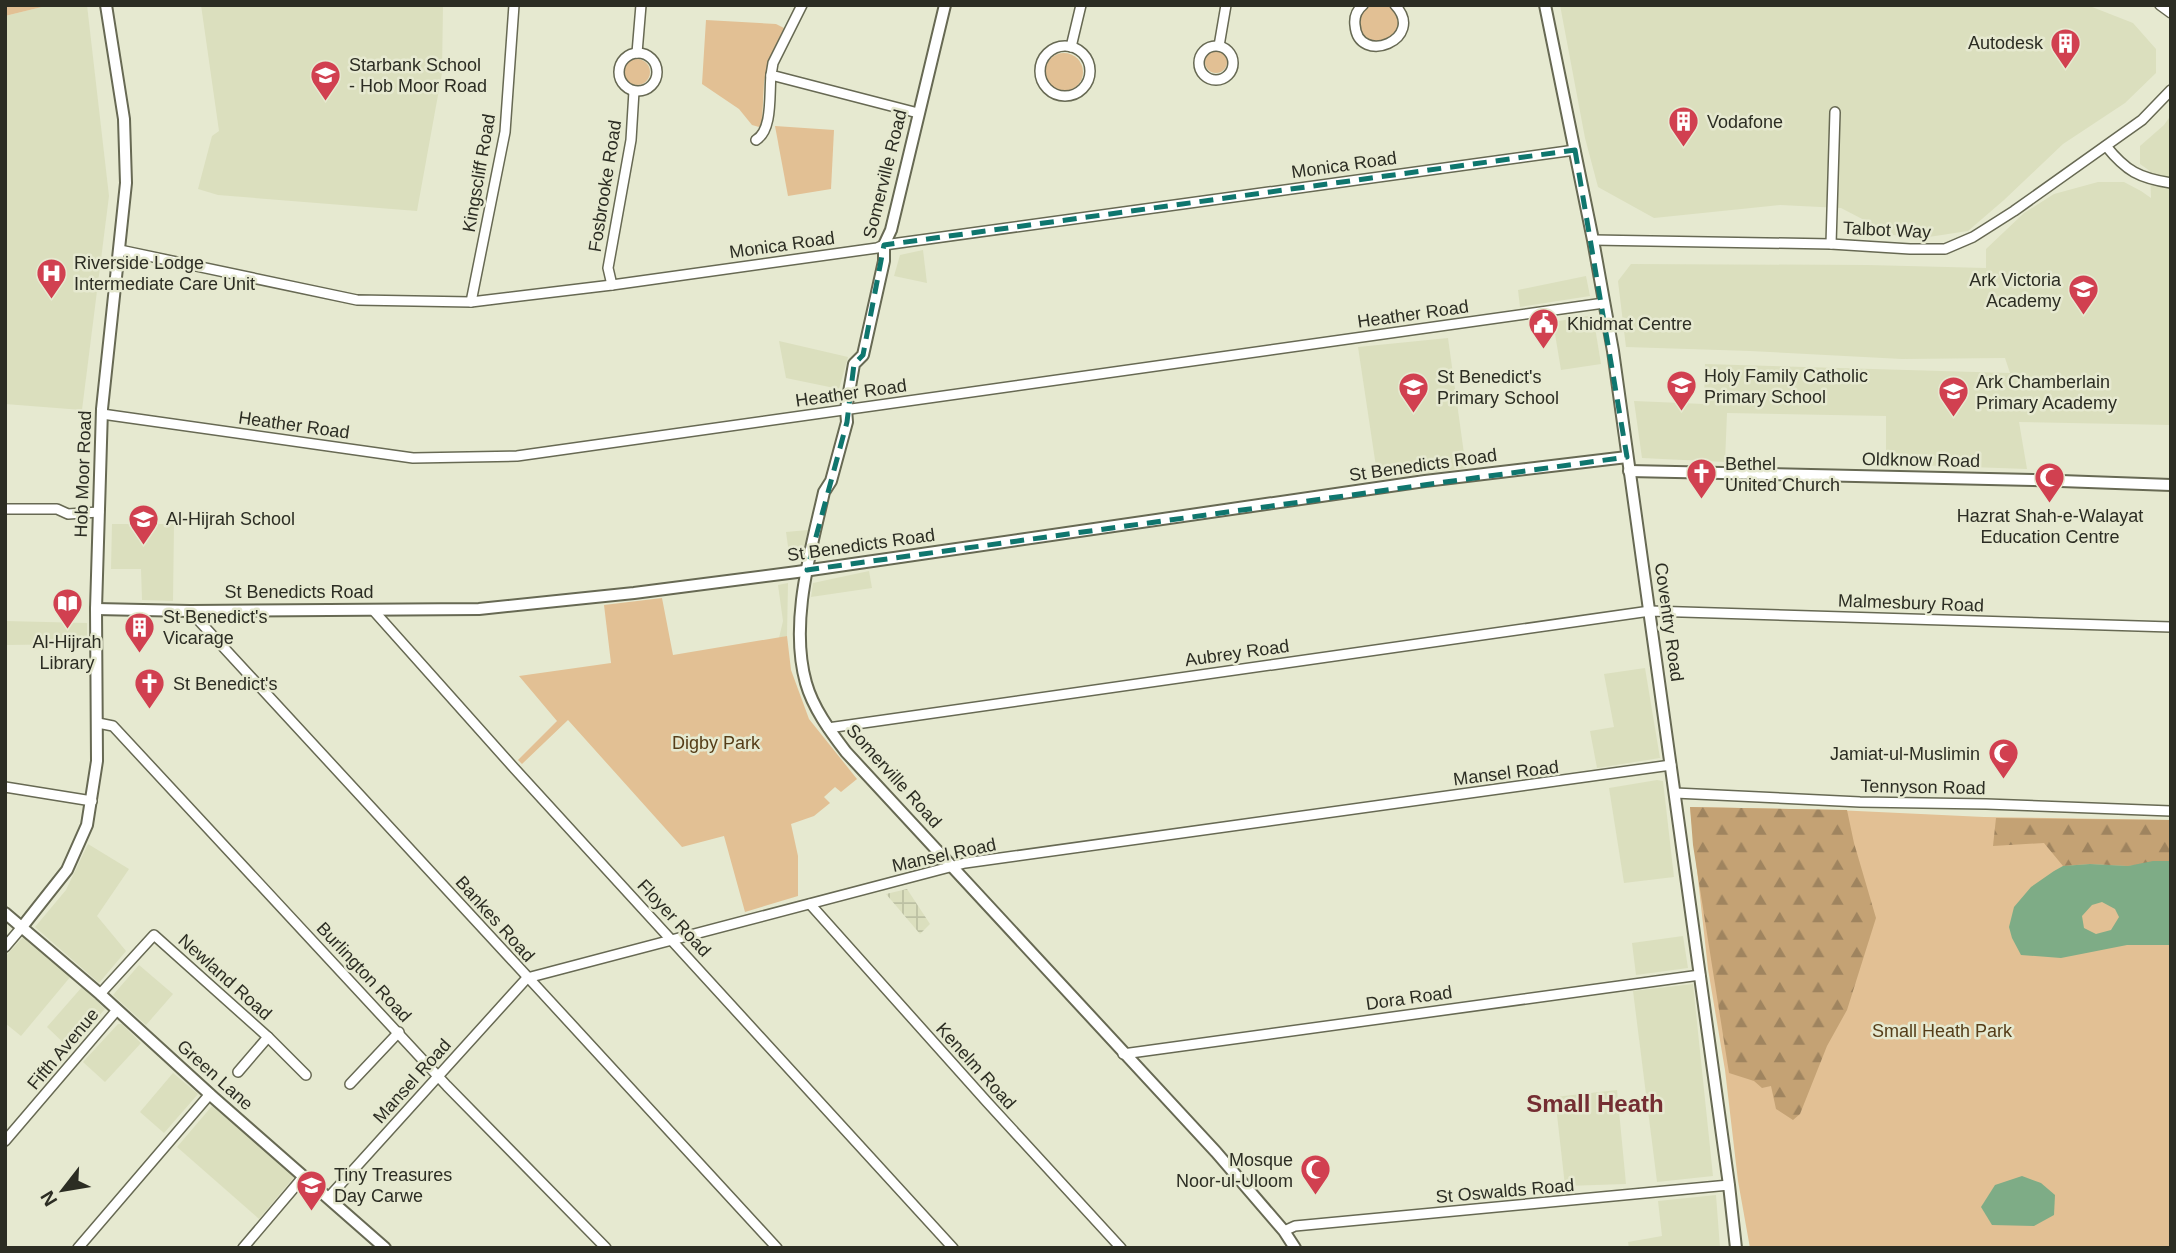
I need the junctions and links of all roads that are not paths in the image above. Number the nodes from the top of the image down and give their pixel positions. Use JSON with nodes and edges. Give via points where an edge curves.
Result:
{"nodes":[{"id":1,"x":106,"y":5,"type":"edge"},
{"id":2,"x":514,"y":5,"type":"edge"},
{"id":3,"x":641,"y":5,"type":"edge"},
{"id":4,"x":802,"y":5,"type":"edge"},
{"id":5,"x":945,"y":5,"type":"edge"},
{"id":6,"x":1081,"y":5,"type":"edge"},
{"id":7,"x":1226,"y":5,"type":"edge"},
{"id":8,"x":1363,"y":5,"type":"edge"},
{"id":9,"x":1395,"y":5,"type":"edge"},
{"id":10,"x":1545,"y":5,"type":"edge"},
{"id":11,"x":2160,"y":5,"type":"edge"},
{"id":12,"x":2171,"y":13,"type":"edge"},
{"id":13,"x":1219,"y":46,"type":"dead end"},
{"id":14,"x":1071,"y":47,"type":"junction"},
{"id":15,"x":637,"y":53,"type":"junction"},
{"id":16,"x":771,"y":75,"type":"junction"},
{"id":17,"x":2171,"y":90,"type":"edge"},
{"id":18,"x":634,"y":91,"type":"junction"},
{"id":19,"x":1835,"y":112,"type":"dead end"},
{"id":20,"x":918,"y":113,"type":"junction"},
{"id":21,"x":756,"y":140,"type":"dead end"},
{"id":22,"x":2106,"y":145,"type":"junction"},
{"id":23,"x":1575,"y":150,"type":"junction"},
{"id":24,"x":2171,"y":183,"type":"edge"},
{"id":25,"x":1593,"y":240,"type":"junction"},
{"id":26,"x":1831,"y":244,"type":"junction"},
{"id":27,"x":884,"y":245,"type":"junction"},
{"id":28,"x":120,"y":250,"type":"junction"},
{"id":29,"x":612,"y":285,"type":"junction"},
{"id":30,"x":471,"y":302,"type":"junction"},
{"id":31,"x":1604,"y":303,"type":"junction"},
{"id":32,"x":846,"y":409,"type":"junction"},
{"id":33,"x":102,"y":414,"type":"junction"},
{"id":34,"x":1627,"y":457,"type":"junction"},
{"id":35,"x":1629,"y":471,"type":"junction"},
{"id":36,"x":2171,"y":485,"type":"edge"},
{"id":37,"x":5,"y":509,"type":"edge"},
{"id":38,"x":99,"y":512,"type":"junction"},
{"id":39,"x":807,"y":570,"type":"junction"},
{"id":40,"x":96,"y":609,"type":"junction"},
{"id":41,"x":373,"y":610,"type":"junction"},
{"id":42,"x":190,"y":611,"type":"junction"},
{"id":43,"x":1650,"y":611,"type":"junction"},
{"id":44,"x":2171,"y":627,"type":"edge"},
{"id":45,"x":98,"y":723,"type":"junction"},
{"id":46,"x":828,"y":728,"type":"junction"},
{"id":47,"x":1671,"y":765,"type":"junction"},
{"id":48,"x":5,"y":787,"type":"edge"},
{"id":49,"x":1675,"y":793,"type":"junction"},
{"id":50,"x":92,"y":802,"type":"junction"},
{"id":51,"x":2171,"y":811,"type":"edge"},
{"id":52,"x":951,"y":867,"type":"junction"},
{"id":53,"x":810,"y":904,"type":"junction"},
{"id":54,"x":5,"y":913,"type":"edge"},
{"id":55,"x":22,"y":927,"type":"junction"},
{"id":56,"x":671,"y":939,"type":"junction"},
{"id":57,"x":5,"y":947,"type":"edge"},
{"id":58,"x":1700,"y":975,"type":"junction"},
{"id":59,"x":527,"y":978,"type":"junction"},
{"id":60,"x":100,"y":993,"type":"junction"},
{"id":61,"x":117,"y":1010,"type":"junction"},
{"id":62,"x":399,"y":1032,"type":"junction"},
{"id":63,"x":268,"y":1037,"type":"junction"},
{"id":64,"x":1123,"y":1054,"type":"junction"},
{"id":65,"x":238,"y":1072,"type":"dead end"},
{"id":66,"x":306,"y":1075,"type":"dead end"},
{"id":67,"x":439,"y":1075,"type":"junction"},
{"id":68,"x":350,"y":1084,"type":"dead end"},
{"id":69,"x":209,"y":1094,"type":"junction"},
{"id":70,"x":5,"y":1141,"type":"edge"},
{"id":71,"x":304,"y":1176,"type":"junction"},
{"id":72,"x":1729,"y":1185,"type":"junction"},
{"id":73,"x":328,"y":1198,"type":"junction"},
{"id":74,"x":1284,"y":1231,"type":"junction"},
{"id":75,"x":78,"y":1248,"type":"edge"},
{"id":76,"x":243,"y":1248,"type":"edge"},
{"id":77,"x":385,"y":1248,"type":"edge"},
{"id":78,"x":606,"y":1248,"type":"edge"},
{"id":79,"x":777,"y":1248,"type":"edge"},
{"id":80,"x":953,"y":1248,"type":"edge"},
{"id":81,"x":1121,"y":1248,"type":"edge"},
{"id":82,"x":1296,"y":1248,"type":"edge"},
{"id":83,"x":1736,"y":1248,"type":"edge"}],
"edges":[{"from":1,"to":28,"type":"street","name":"Hob Moor Road","via":[[124,119],[126,183]]},
{"from":2,"to":30,"type":"street","name":"Kingscliff Road","via":[[505,131]]},
{"from":3,"to":15,"type":"street","name":"Fosbrooke Road"},
{"from":4,"to":16,"type":"street"},
{"from":5,"to":20,"type":"street","name":"Somerville Road"},
{"from":6,"to":14,"type":"street"},
{"from":7,"to":13,"type":"street"},
{"from":8,"to":9,"type":"street","via":[[1355,16],[1356,31],[1365,43],[1377,47],[1389,45],[1402,30],[1403,19]]},
{"from":10,"to":23,"type":"street","name":"Coventry Road"},
{"from":11,"to":12,"type":"street"},
{"from":14,"to":14,"type":"street","via":[[1087,60],[1088,80],[1074,95],[1053,94],[1040,78],[1040,67],[1051,50]]},
{"from":15,"to":18,"type":"street","name":"Fosbrooke Road","via":[[625,58],[619,71],[623,84]]},
{"from":15,"to":18,"type":"street","via":[[652,60],[656,76],[646,89]]},
{"from":16,"to":20,"type":"street"},
{"from":16,"to":21,"type":"street","via":[[767,127]]},
{"from":17,"to":22,"type":"street","name":"Talbot Way","via":[[2142,120]]},
{"from":18,"to":29,"type":"street","name":"Fosbrooke Road","via":[[631,140],[608,268]]},
{"from":19,"to":26,"type":"street"},
{"from":20,"to":27,"type":"street","name":"Somerville Road"},
{"from":22,"to":24,"type":"street","via":[[2124,167],[2154,181]]},
{"from":22,"to":26,"type":"street","name":"Talbot Way","via":[[2014,211],[1973,237],[1945,248]]},
{"from":23,"to":25,"type":"street","name":"Coventry Road"},
{"from":23,"to":27,"type":"street","name":"Monica Road"},
{"from":25,"to":26,"type":"street","name":"Talbot Way"},
{"from":25,"to":31,"type":"street","name":"Coventry Road"},
{"from":27,"to":29,"type":"street","name":"Monica Road"},
{"from":27,"to":32,"type":"street","name":"Somerville Road","via":[[863,355],[854,364]]},
{"from":28,"to":30,"type":"street","name":"Monica Road","via":[[357,300]]},
{"from":28,"to":33,"type":"street","name":"Hob Moor Road"},
{"from":29,"to":30,"type":"street","name":"Monica Road"},
{"from":31,"to":32,"type":"street","name":"Heather Road"},
{"from":31,"to":34,"type":"street","name":"Coventry Road"},
{"from":32,"to":33,"type":"street","name":"Heather Road","via":[[517,456],[439,458]]},
{"from":32,"to":39,"type":"street","name":"Somerville Road","via":[[847,422],[824,492]]},
{"from":33,"to":38,"type":"street","name":"Hob Moor Road"},
{"from":34,"to":35,"type":"street","name":"Coventry Road"},
{"from":34,"to":39,"type":"street","name":"St Benedicts Road","via":[[1425,481]]},
{"from":35,"to":36,"type":"street","name":"Oldknow Road"},
{"from":35,"to":43,"type":"street","name":"Coventry Road"},
{"from":37,"to":38,"type":"street"},
{"from":38,"to":40,"type":"street","name":"Hob Moor Road"},
{"from":39,"to":41,"type":"street","name":"St Benedicts Road","via":[[479,609]]},
{"from":39,"to":46,"type":"street","name":"Somerville Road","via":[[802,657],[806,683]]},
{"from":40,"to":42,"type":"street","name":"St Benedicts Road"},
{"from":40,"to":45,"type":"street","name":"Hob Moor Road"},
{"from":41,"to":42,"type":"street","name":"St Benedicts Road"},
{"from":41,"to":56,"type":"street","name":"Floyer Road"},
{"from":42,"to":59,"type":"street","name":"Bankes Road"},
{"from":43,"to":44,"type":"street","name":"Malmesbury Road"},
{"from":43,"to":46,"type":"street","name":"Aubrey Road"},
{"from":43,"to":47,"type":"street","name":"Coventry Road"},
{"from":45,"to":50,"type":"street","name":"Hob Moor Road"},
{"from":45,"to":62,"type":"street","name":"Burlington Road","via":[[113,726]]},
{"from":46,"to":52,"type":"street","name":"Somerville Road"},
{"from":47,"to":49,"type":"street","name":"Coventry Road"},
{"from":47,"to":52,"type":"street","name":"Mansel Road"},
{"from":48,"to":50,"type":"street"},
{"from":49,"to":51,"type":"street","name":"Tennyson Road"},
{"from":49,"to":58,"type":"street","name":"Coventry Road"},
{"from":50,"to":55,"type":"street","name":"Hob Moor Road","via":[[67,870]]},
{"from":52,"to":53,"type":"street","name":"Mansel Road"},
{"from":52,"to":64,"type":"street","name":"Somerville Road"},
{"from":53,"to":56,"type":"street","name":"Mansel Road"},
{"from":53,"to":81,"type":"street","name":"Kenelm Road"},
{"from":54,"to":55,"type":"street","name":"Green Lane"},
{"from":55,"to":57,"type":"street"},
{"from":55,"to":60,"type":"street","name":"Green Lane"},
{"from":56,"to":59,"type":"street","name":"Mansel Road"},
{"from":56,"to":80,"type":"street","name":"Floyer Road"},
{"from":58,"to":64,"type":"street","name":"Dora Road"},
{"from":58,"to":72,"type":"street","name":"Coventry Road"},
{"from":59,"to":67,"type":"street","name":"Mansel Road"},
{"from":59,"to":79,"type":"street","name":"Bankes Road"},
{"from":60,"to":61,"type":"street","name":"Green Lane"},
{"from":60,"to":63,"type":"street","name":"Newland Road","via":[[153,935]]},
{"from":61,"to":69,"type":"street","name":"Green Lane"},
{"from":61,"to":70,"type":"street","name":"Fifth Avenue"},
{"from":62,"to":67,"type":"street","name":"Burlington Road"},
{"from":62,"to":68,"type":"street"},
{"from":63,"to":65,"type":"street","name":"Newland Road"},
{"from":63,"to":66,"type":"street"},
{"from":64,"to":74,"type":"street","name":"Somerville Road"},
{"from":67,"to":73,"type":"street","name":"Mansel Road"},
{"from":67,"to":78,"type":"street","name":"Burlington Road"},
{"from":69,"to":71,"type":"street","name":"Green Lane"},
{"from":69,"to":75,"type":"street"},
{"from":71,"to":73,"type":"street","name":"Green Lane"},
{"from":71,"to":76,"type":"street"},
{"from":72,"to":74,"type":"street","name":"St Oswalds Road","via":[[1295,1226]]},
{"from":72,"to":83,"type":"street","name":"Coventry Road"},
{"from":73,"to":77,"type":"street","name":"Green Lane"},
{"from":74,"to":82,"type":"street","name":"Somerville Road"}]}
